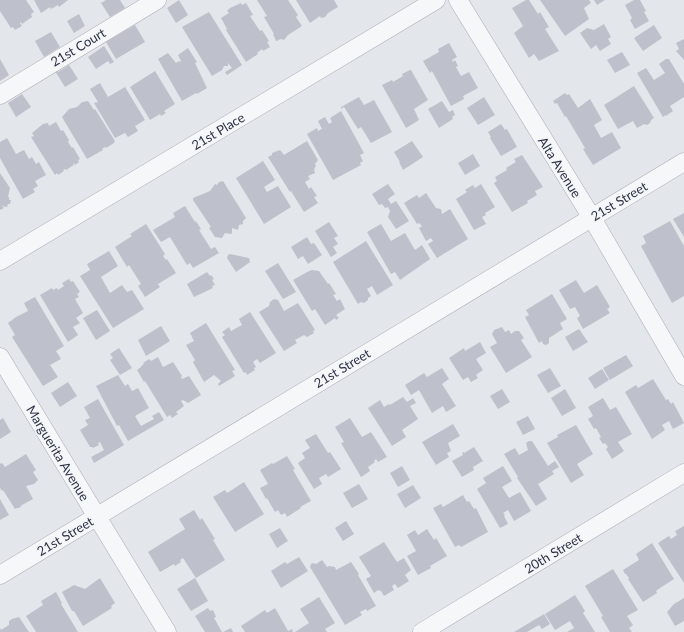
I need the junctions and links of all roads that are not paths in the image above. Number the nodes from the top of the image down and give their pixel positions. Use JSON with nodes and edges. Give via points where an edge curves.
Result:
{"nodes":[{"id":1,"x":157,"y":0,"type":"edge"},
{"id":2,"x":436,"y":0,"type":"edge"},
{"id":3,"x":458,"y":0,"type":"edge"},
{"id":4,"x":0,"y":95,"type":"edge"},
{"id":5,"x":684,"y":162,"type":"edge"},
{"id":6,"x":592,"y":218,"type":"junction"},
{"id":7,"x":0,"y":261,"type":"edge"},
{"id":8,"x":0,"y":357,"type":"edge"},
{"id":9,"x":684,"y":376,"type":"edge"},
{"id":10,"x":684,"y":473,"type":"edge"},
{"id":11,"x":97,"y":517,"type":"junction"},
{"id":12,"x":0,"y":575,"type":"edge"},
{"id":13,"x":167,"y":632,"type":"edge"},
{"id":14,"x":422,"y":632,"type":"edge"}],
"edges":[{"from":1,"to":4,"type":"street","name":"21st Court"},
{"from":2,"to":7,"type":"street","name":"21st Place"},
{"from":3,"to":6,"type":"street","name":"Alta Avenue"},
{"from":5,"to":6,"type":"street","name":"21st Street"},
{"from":6,"to":9,"type":"street","name":"Alta Avenue"},
{"from":6,"to":11,"type":"street","name":"21st Street"},
{"from":8,"to":11,"type":"street","name":"Marguerita Avenue"},
{"from":10,"to":14,"type":"street","name":"20th Street"},
{"from":11,"to":12,"type":"street","name":"21st Street"},
{"from":11,"to":13,"type":"street","name":"Marguerita Avenue"}]}
